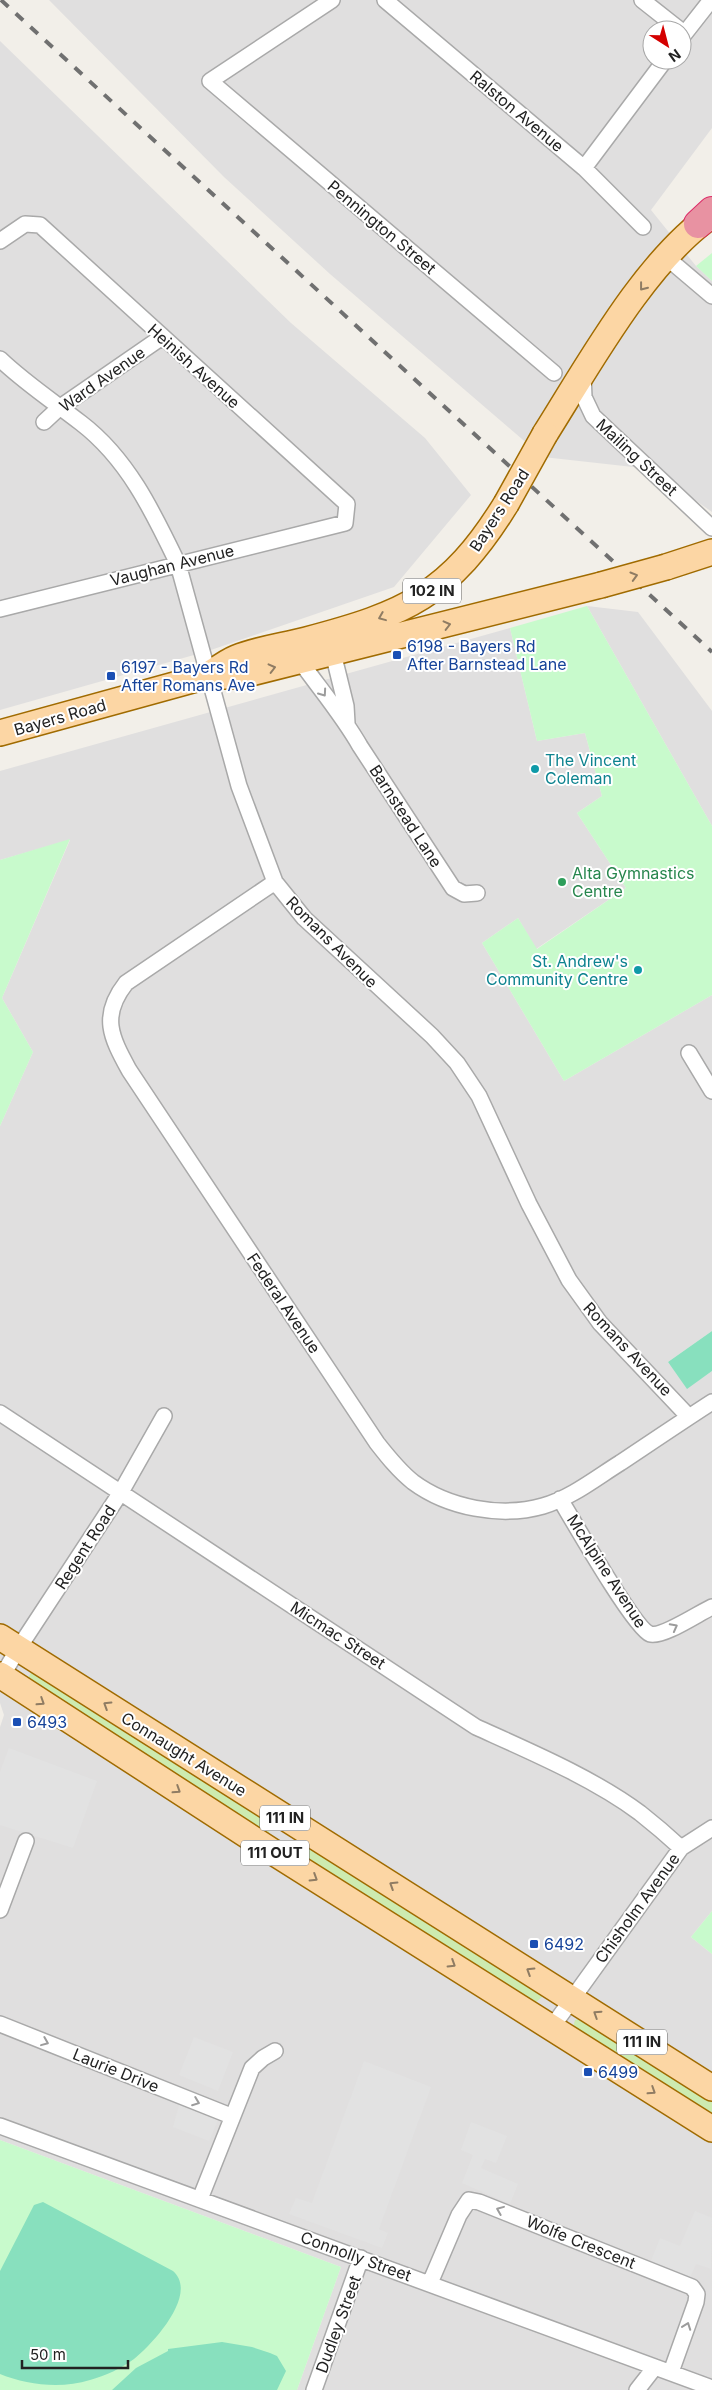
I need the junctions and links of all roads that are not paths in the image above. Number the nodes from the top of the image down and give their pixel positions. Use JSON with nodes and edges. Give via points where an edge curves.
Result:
{"nodes":[{"id":1,"x":332,"y":0,"type":"edge"},
{"id":2,"x":386,"y":0,"type":"edge"},
{"id":3,"x":642,"y":0,"type":"edge"},
{"id":4,"x":711,"y":0,"type":"edge"},
{"id":5,"x":666,"y":20,"type":"edge"},
{"id":6,"x":692,"y":22,"type":"edge"},
{"id":7,"x":658,"y":70,"type":"edge"},
{"id":8,"x":584,"y":168,"type":"junction"},
{"id":9,"x":707,"y":217,"type":"edge"},
{"id":10,"x":643,"y":226,"type":"dead end"},
{"id":11,"x":0,"y":241,"type":"edge"},
{"id":12,"x":666,"y":257,"type":"junction"},
{"id":13,"x":712,"y":296,"type":"edge"},
{"id":14,"x":162,"y":337,"type":"junction"},
{"id":15,"x":0,"y":359,"type":"edge"},
{"id":16,"x":554,"y":373,"type":"dead end"},
{"id":17,"x":582,"y":375,"type":"junction"},
{"id":18,"x":59,"y":408,"type":"junction"},
{"id":19,"x":44,"y":422,"type":"dead end"},
{"id":20,"x":681,"y":498,"type":"junction"},
{"id":21,"x":712,"y":518,"type":"edge"},
{"id":22,"x":345,"y":523,"type":"joint"},
{"id":23,"x":712,"y":528,"type":"edge"},
{"id":24,"x":712,"y":552,"type":"edge"},
{"id":25,"x":178,"y":564,"type":"junction"},
{"id":26,"x":0,"y":609,"type":"edge"},
{"id":27,"x":332,"y":653,"type":"junction"},
{"id":28,"x":300,"y":661,"type":"junction"},
{"id":29,"x":207,"y":676,"type":"junction"},
{"id":30,"x":347,"y":723,"type":"junction"},
{"id":31,"x":0,"y":733,"type":"edge"},
{"id":32,"x":275,"y":882,"type":"junction"},
{"id":33,"x":477,"y":894,"type":"dead end"},
{"id":34,"x":689,"y":1053,"type":"dead end"},
{"id":35,"x":712,"y":1091,"type":"edge"},
{"id":36,"x":712,"y":1402,"type":"edge"},
{"id":37,"x":0,"y":1413,"type":"edge"},
{"id":38,"x":164,"y":1416,"type":"dead end"},
{"id":39,"x":689,"y":1417,"type":"junction"},
{"id":40,"x":121,"y":1492,"type":"junction"},
{"id":41,"x":560,"y":1500,"type":"junction"},
{"id":42,"x":712,"y":1606,"type":"edge"},
{"id":43,"x":9,"y":1643,"type":"edge"},
{"id":44,"x":1,"y":1676,"type":"edge"},
{"id":45,"x":292,"y":1822,"type":"junction"},
{"id":46,"x":712,"y":1828,"type":"edge"},
{"id":47,"x":26,"y":1841,"type":"dead end"},
{"id":48,"x":681,"y":1848,"type":"junction"},
{"id":49,"x":273,"y":1852,"type":"junction"},
{"id":50,"x":0,"y":1910,"type":"edge"},
{"id":51,"x":572,"y":1997,"type":"junction"},
{"id":52,"x":0,"y":2024,"type":"edge"},
{"id":53,"x":552,"y":2027,"type":"junction"},
{"id":54,"x":275,"y":2051,"type":"dead end"},
{"id":55,"x":712,"y":2088,"type":"edge"},
{"id":56,"x":231,"y":2116,"type":"junction"},
{"id":57,"x":0,"y":2126,"type":"edge"},
{"id":58,"x":712,"y":2129,"type":"edge"},
{"id":59,"x":200,"y":2198,"type":"junction"},
{"id":60,"x":361,"y":2258,"type":"junction"},
{"id":61,"x":430,"y":2283,"type":"junction"},
{"id":62,"x":655,"y":2367,"type":"junction"},
{"id":63,"x":670,"y":2372,"type":"junction"},
{"id":64,"x":712,"y":2388,"type":"edge"},
{"id":65,"x":314,"y":2390,"type":"edge"},
{"id":66,"x":637,"y":2390,"type":"edge"}],
"edges":[{"from":1,"to":16,"type":"street","name":"Pennington Street","via":[[210,81]]},
{"from":2,"to":8,"type":"street","name":"Ralston Avenue"},
{"from":3,"to":5,"type":"street"},
{"from":4,"to":6,"type":"street"},
{"from":7,"to":8,"type":"street"},
{"from":8,"to":10,"type":"street","name":"Ralston Avenue"},
{"from":9,"to":12,"type":"main road","name":"Bayers Road","number":"102 IN"},
{"from":11,"to":14,"type":"street","name":"Heinish Avenue","via":[[24,224],[40,225]]},
{"from":12,"to":13,"type":"street"},
{"from":12,"to":17,"type":"main road","name":"Bayers Road","number":"102 IN","one_way":true},
{"from":14,"to":18,"type":"street","name":"Ward Avenue"},
{"from":14,"to":22,"type":"street","name":"Heinish Avenue","via":[[347,504]]},
{"from":15,"to":18,"type":"street","name":"Romans Avenue"},
{"from":17,"to":20,"type":"street","name":"Mailing Street","via":[[584,397],[593,416]]},
{"from":17,"to":29,"type":"main road","name":"Bayers Road","number":"102 IN","one_way":true,"bridge":true,"via":[[493,525],[466,561],[434,590],[410,605],[370,622],[235,658]]},
{"from":18,"to":19,"type":"street","name":"Ward Avenue"},
{"from":18,"to":25,"type":"street","name":"Romans Avenue","via":[[82,423],[129,471]]},
{"from":20,"to":21,"type":"street"},
{"from":20,"to":23,"type":"street","name":"Mailing Street"},
{"from":22,"to":25,"type":"street","name":"Vaughan Avenue"},
{"from":27,"to":24,"type":"main road","name":"Bayers Road","one_way":true,"bridge":true,"via":[[601,585]]},
{"from":25,"to":26,"type":"street","name":"Vaughan Avenue"},
{"from":25,"to":29,"type":"street","name":"Romans Avenue"},
{"from":27,"to":28,"type":"main road","name":"Bayers Road"},
{"from":27,"to":30,"type":"street","name":"Barnstead Lane","via":[[346,706]]},
{"from":29,"to":28,"type":"main road","name":"Bayers Road","one_way":true,"via":[[240,676]]},
{"from":28,"to":30,"type":"street","name":"Barnstead Lane","one_way":true},
{"from":29,"to":31,"type":"main road","name":"Bayers Road"},
{"from":29,"to":32,"type":"street","name":"Romans Avenue","via":[[239,786]]},
{"from":30,"to":33,"type":"street","name":"Barnstead Lane","via":[[454,888],[464,894]]},
{"from":32,"to":39,"type":"street","name":"Romans Avenue","via":[[310,925],[432,1036],[457,1063],[479,1096],[568,1280],[600,1323]]},
{"from":32,"to":41,"type":"street","name":"Federal Avenue","via":[[126,983],[115,999],[110,1021],[114,1043],[376,1443],[398,1469],[432,1494],[472,1508],[506,1511]]},
{"from":34,"to":35,"type":"street"},
{"from":36,"to":39,"type":"street","name":"Federal Avenue"},
{"from":37,"to":40,"type":"street","name":"Micmac Street"},
{"from":38,"to":40,"type":"street","name":"Regent Road"},
{"from":39,"to":41,"type":"street","name":"Federal Avenue"},
{"from":40,"to":43,"type":"street","name":"Regent Road"},
{"from":40,"to":48,"type":"street","name":"Micmac Street","via":[[476,1726],[535,1754],[640,1813]]},
{"from":41,"to":42,"type":"street","name":"McAlpine Avenue","one_way":true,"via":[[641,1628],[650,1634],[660,1634]]},
{"from":43,"to":44,"type":"street","name":"Regent Road"},
{"from":45,"to":43,"type":"main road","name":"Connaught Avenue","number":"111 IN","one_way":true},
{"from":44,"to":49,"type":"main road","name":"Connaught Avenue","number":"111 OUT","one_way":true},
{"from":45,"to":49,"type":"main road"},
{"from":51,"to":45,"type":"main road","name":"Connaught Avenue","number":"111 IN","one_way":true},
{"from":46,"to":48,"type":"street","name":"Chisholm Avenue"},
{"from":47,"to":50,"type":"street"},
{"from":48,"to":51,"type":"street","name":"Chisholm Avenue"},
{"from":49,"to":53,"type":"main road","name":"Connaught Avenue","number":"111 OUT","one_way":true},
{"from":51,"to":53,"type":"street"},
{"from":55,"to":51,"type":"main road","name":"Connaught Avenue","number":"111 IN","one_way":true},
{"from":52,"to":56,"type":"street","name":"Laurie Drive","one_way":true},
{"from":53,"to":58,"type":"main road","name":"Connaught Avenue","number":"111 OUT","one_way":true},
{"from":54,"to":56,"type":"street","via":[[252,2068]]},
{"from":56,"to":59,"type":"street"},
{"from":57,"to":59,"type":"street","name":"Connolly Street"},
{"from":59,"to":60,"type":"street","name":"Connolly Street"},
{"from":60,"to":61,"type":"street","name":"Connolly Street"},
{"from":60,"to":65,"type":"street","name":"Dudley Street"},
{"from":61,"to":62,"type":"street","name":"Connolly Street"},
{"from":63,"to":61,"type":"street","name":"Wolfe Crescent","one_way":true,"via":[[696,2302],[697,2294],[692,2287],[479,2202],[469,2200],[458,2215]]},
{"from":62,"to":63,"type":"street","name":"Connolly Street"},
{"from":62,"to":66,"type":"street"},
{"from":63,"to":64,"type":"street","name":"Connolly Street"}]}
